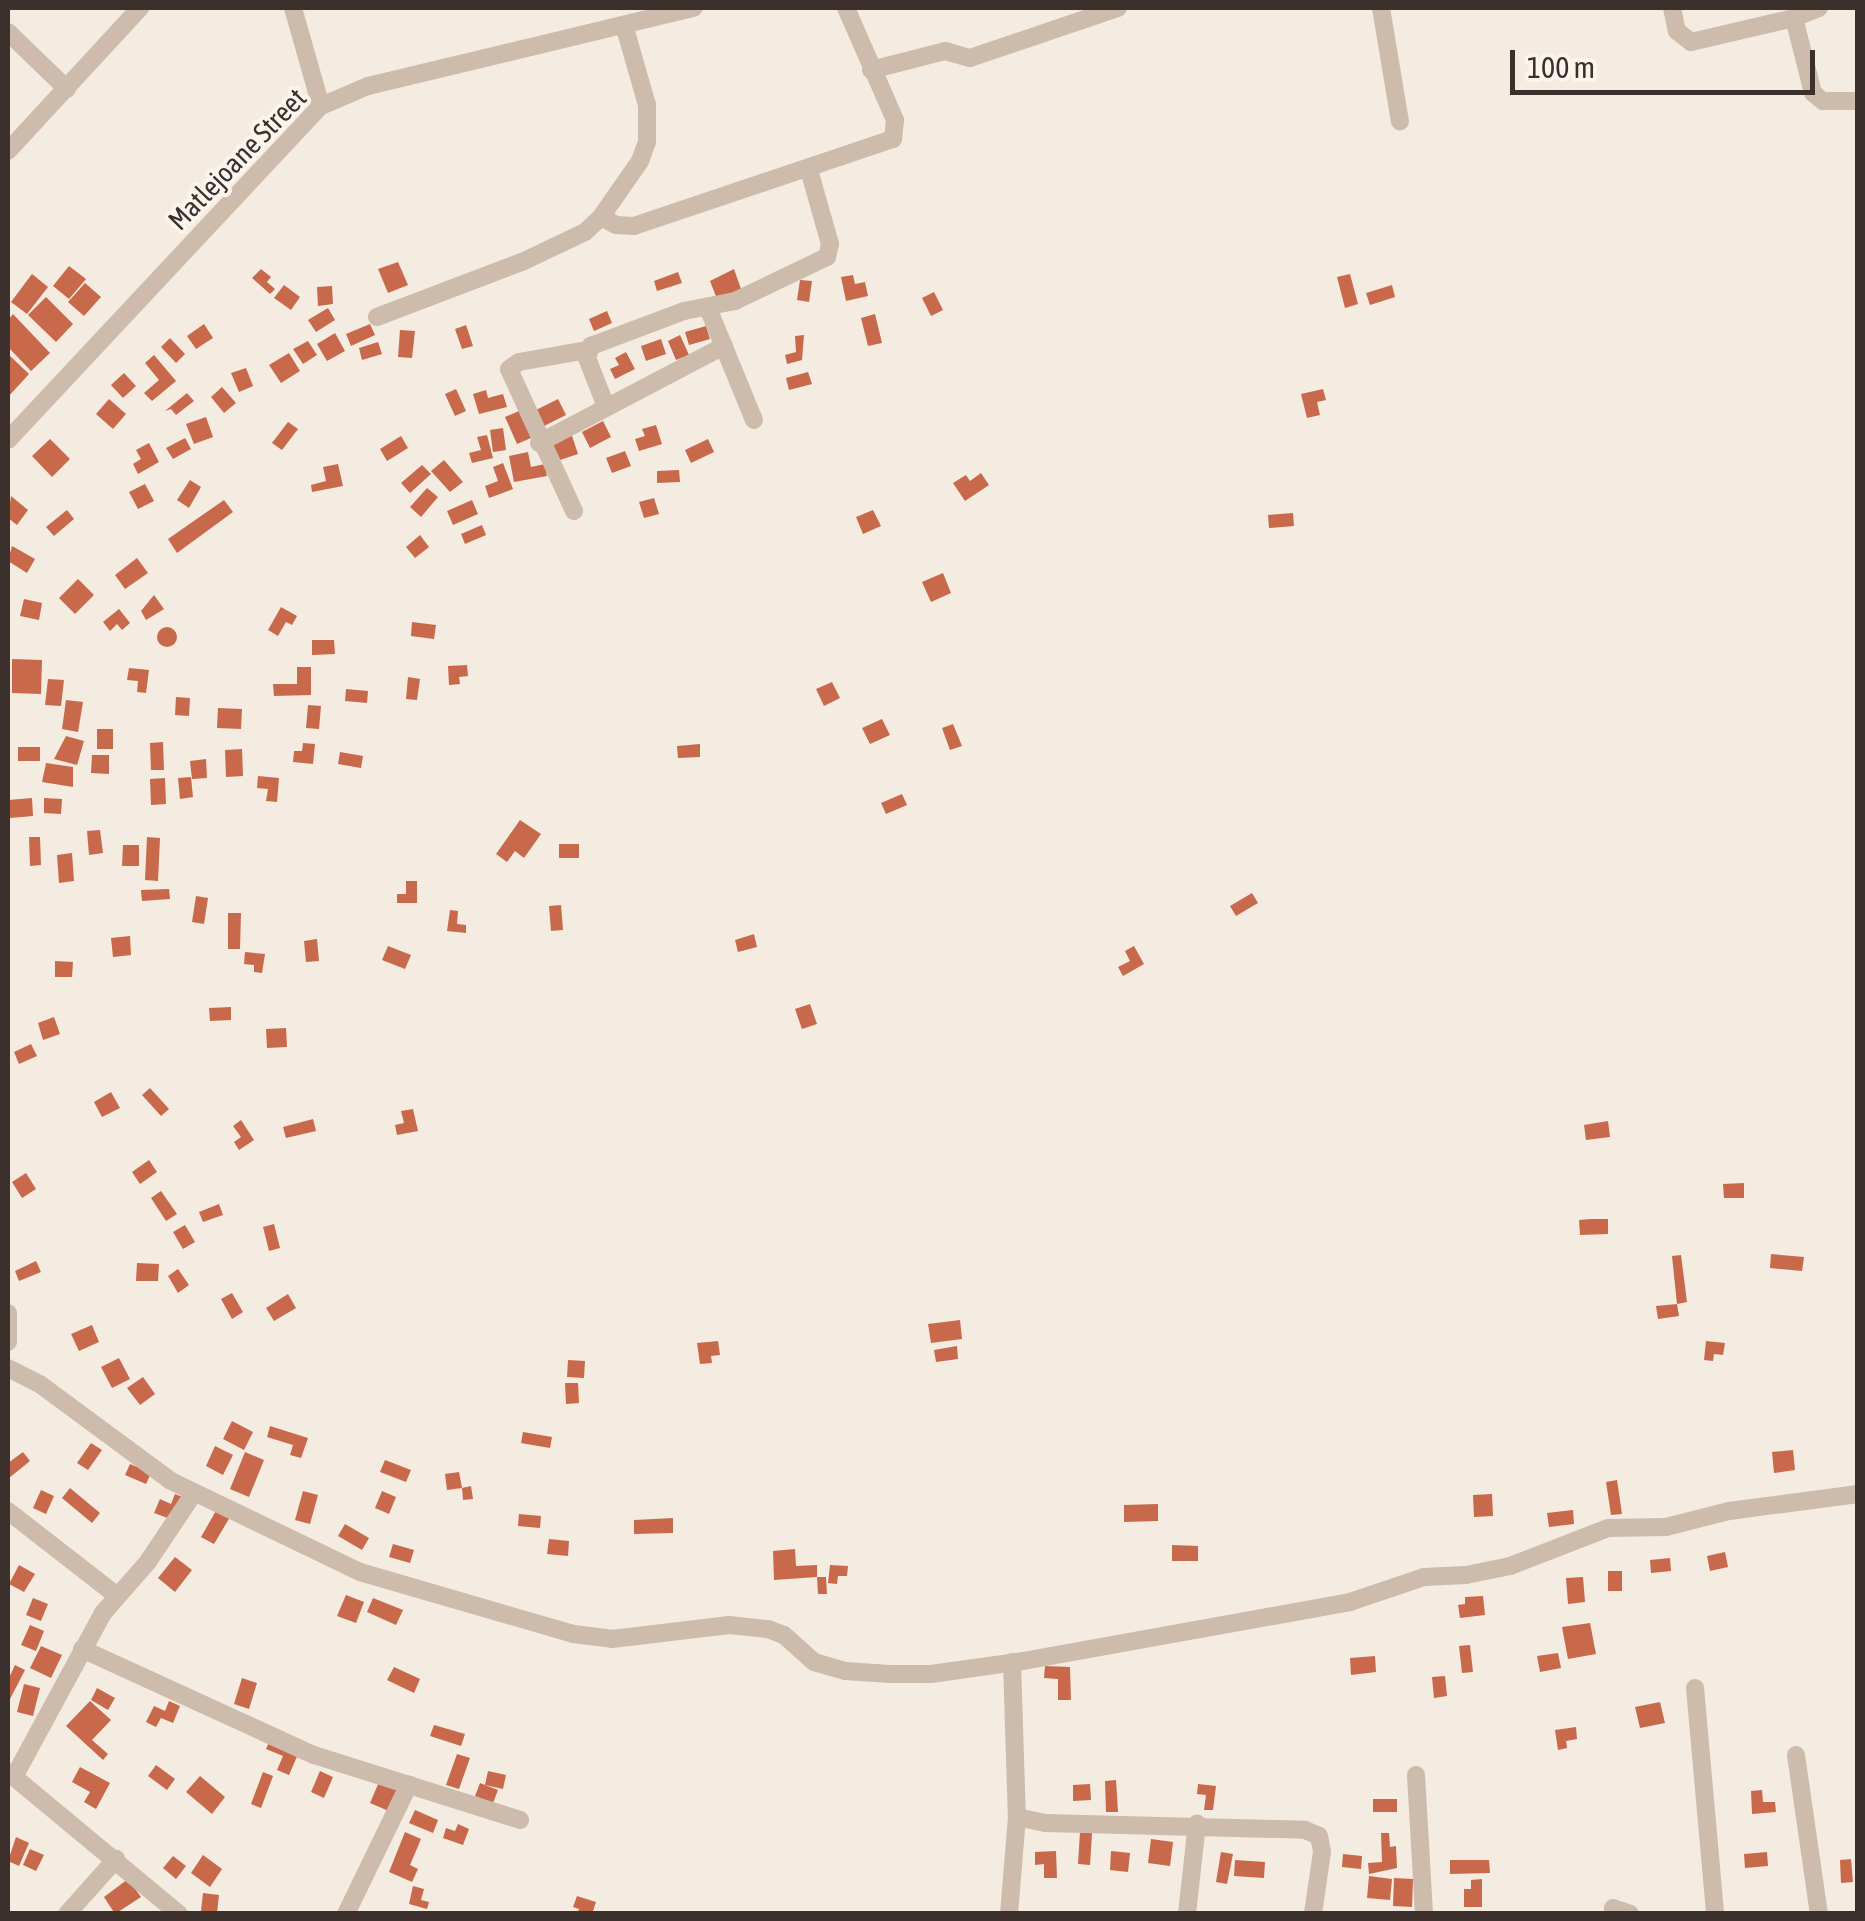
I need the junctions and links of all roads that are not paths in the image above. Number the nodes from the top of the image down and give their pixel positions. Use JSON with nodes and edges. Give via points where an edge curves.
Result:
{"nodes":[{"id":1,"x":140,"y":8,"type":"edge"},
{"id":2,"x":293,"y":8,"type":"edge"},
{"id":3,"x":694,"y":8,"type":"edge"},
{"id":4,"x":846,"y":8,"type":"edge"},
{"id":5,"x":1118,"y":8,"type":"edge"},
{"id":6,"x":1381,"y":8,"type":"edge"},
{"id":7,"x":1672,"y":8,"type":"edge"},
{"id":8,"x":1819,"y":8,"type":"edge"},
{"id":9,"x":1794,"y":18,"type":"junction"},
{"id":10,"x":624,"y":25,"type":"junction"},
{"id":11,"x":8,"y":32,"type":"edge"},
{"id":12,"x":871,"y":70,"type":"junction"},
{"id":13,"x":67,"y":89,"type":"junction"},
{"id":14,"x":1858,"y":101,"type":"edge"},
{"id":15,"x":321,"y":106,"type":"junction"},
{"id":16,"x":1400,"y":120,"type":"dead end"},
{"id":17,"x":8,"y":151,"type":"edge"},
{"id":18,"x":809,"y":170,"type":"junction"},
{"id":19,"x":601,"y":217,"type":"junction"},
{"id":20,"x":708,"y":308,"type":"junction"},
{"id":21,"x":377,"y":318,"type":"dead end"},
{"id":22,"x":724,"y":346,"type":"junction"},
{"id":23,"x":588,"y":350,"type":"junction"},
{"id":24,"x":605,"y":404,"type":"junction"},
{"id":25,"x":754,"y":420,"type":"dead end"},
{"id":26,"x":8,"y":440,"type":"edge"},
{"id":27,"x":539,"y":443,"type":"junction"},
{"id":28,"x":574,"y":511,"type":"dead end"},
{"id":29,"x":8,"y":1314,"type":"edge"},
{"id":30,"x":8,"y":1342,"type":"edge"},
{"id":31,"x":8,"y":1368,"type":"edge"},
{"id":32,"x":194,"y":1493,"type":"junction"},
{"id":33,"x":1858,"y":1494,"type":"edge"},
{"id":34,"x":8,"y":1511,"type":"edge"},
{"id":35,"x":116,"y":1595,"type":"junction"},
{"id":36,"x":82,"y":1649,"type":"junction"},
{"id":37,"x":1012,"y":1662,"type":"junction"},
{"id":38,"x":1695,"y":1688,"type":"dead end"},
{"id":39,"x":1796,"y":1756,"type":"dead end"},
{"id":40,"x":11,"y":1774,"type":"edge"},
{"id":41,"x":1416,"y":1775,"type":"dead end"},
{"id":42,"x":409,"y":1784,"type":"junction"},
{"id":43,"x":1017,"y":1818,"type":"junction"},
{"id":44,"x":520,"y":1820,"type":"dead end"},
{"id":45,"x":1196,"y":1824,"type":"junction"},
{"id":46,"x":116,"y":1859,"type":"junction"},
{"id":47,"x":67,"y":1914,"type":"edge"},
{"id":48,"x":179,"y":1914,"type":"edge"},
{"id":49,"x":346,"y":1914,"type":"edge"},
{"id":50,"x":1009,"y":1914,"type":"edge"},
{"id":51,"x":1187,"y":1914,"type":"edge"},
{"id":52,"x":1313,"y":1914,"type":"edge"},
{"id":53,"x":1424,"y":1914,"type":"edge"},
{"id":54,"x":1715,"y":1914,"type":"edge"},
{"id":55,"x":1819,"y":1914,"type":"edge"}],
"edges":[{"from":1,"to":13,"type":"street"},
{"from":2,"to":15,"type":"street"},
{"from":3,"to":10,"type":"street","name":"Matlejoane Street"},
{"from":4,"to":12,"type":"street"},
{"from":5,"to":12,"type":"street","via":[[970,58],[945,52]]},
{"from":6,"to":16,"type":"street"},
{"from":7,"to":9,"type":"street","via":[[1680,37],[1691,42]]},
{"from":8,"to":9,"type":"street"},
{"from":9,"to":14,"type":"street","via":[[1813,94],[1823,101]]},
{"from":10,"to":15,"type":"street","name":"Matlejoane Street","via":[[368,86]]},
{"from":10,"to":19,"type":"street","via":[[647,105],[647,142]]},
{"from":11,"to":13,"type":"street"},
{"from":12,"to":18,"type":"street","via":[[895,120],[894,138]]},
{"from":13,"to":17,"type":"street"},
{"from":15,"to":26,"type":"street","name":"Matlejoane Street"},
{"from":18,"to":19,"type":"street","via":[[634,226]]},
{"from":18,"to":20,"type":"street","via":[[828,258]]},
{"from":19,"to":21,"type":"street","via":[[522,262]]},
{"from":20,"to":22,"type":"street"},
{"from":20,"to":23,"type":"street","via":[[684,311]]},
{"from":22,"to":24,"type":"street"},
{"from":22,"to":25,"type":"street"},
{"from":23,"to":24,"type":"street"},
{"from":23,"to":27,"type":"street","via":[[510,366]]},
{"from":24,"to":27,"type":"street"},
{"from":27,"to":28,"type":"street"},
{"from":29,"to":30,"type":"street"},
{"from":31,"to":32,"type":"street"},
{"from":32,"to":35,"type":"street","via":[[147,1563]]},
{"from":32,"to":37,"type":"street","via":[[360,1572],[573,1634],[656,1638],[747,1625],[784,1635],[814,1662],[845,1671],[932,1674]]},
{"from":33,"to":37,"type":"street","via":[[1729,1511],[1666,1527],[1608,1528],[1488,1572],[1424,1577],[1350,1602]]},
{"from":34,"to":35,"type":"street"},
{"from":35,"to":36,"type":"street"},
{"from":36,"to":40,"type":"street"},
{"from":36,"to":42,"type":"street","via":[[314,1755]]},
{"from":37,"to":43,"type":"street"},
{"from":38,"to":54,"type":"street"},
{"from":39,"to":55,"type":"street"},
{"from":40,"to":46,"type":"street"},
{"from":41,"to":53,"type":"street"},
{"from":42,"to":44,"type":"street"},
{"from":42,"to":49,"type":"street"},
{"from":43,"to":45,"type":"street"},
{"from":43,"to":50,"type":"street"},
{"from":45,"to":51,"type":"street"},
{"from":45,"to":52,"type":"street","via":[[1318,1836],[1322,1852]]},
{"from":46,"to":47,"type":"street"},
{"from":46,"to":48,"type":"street"}]}
